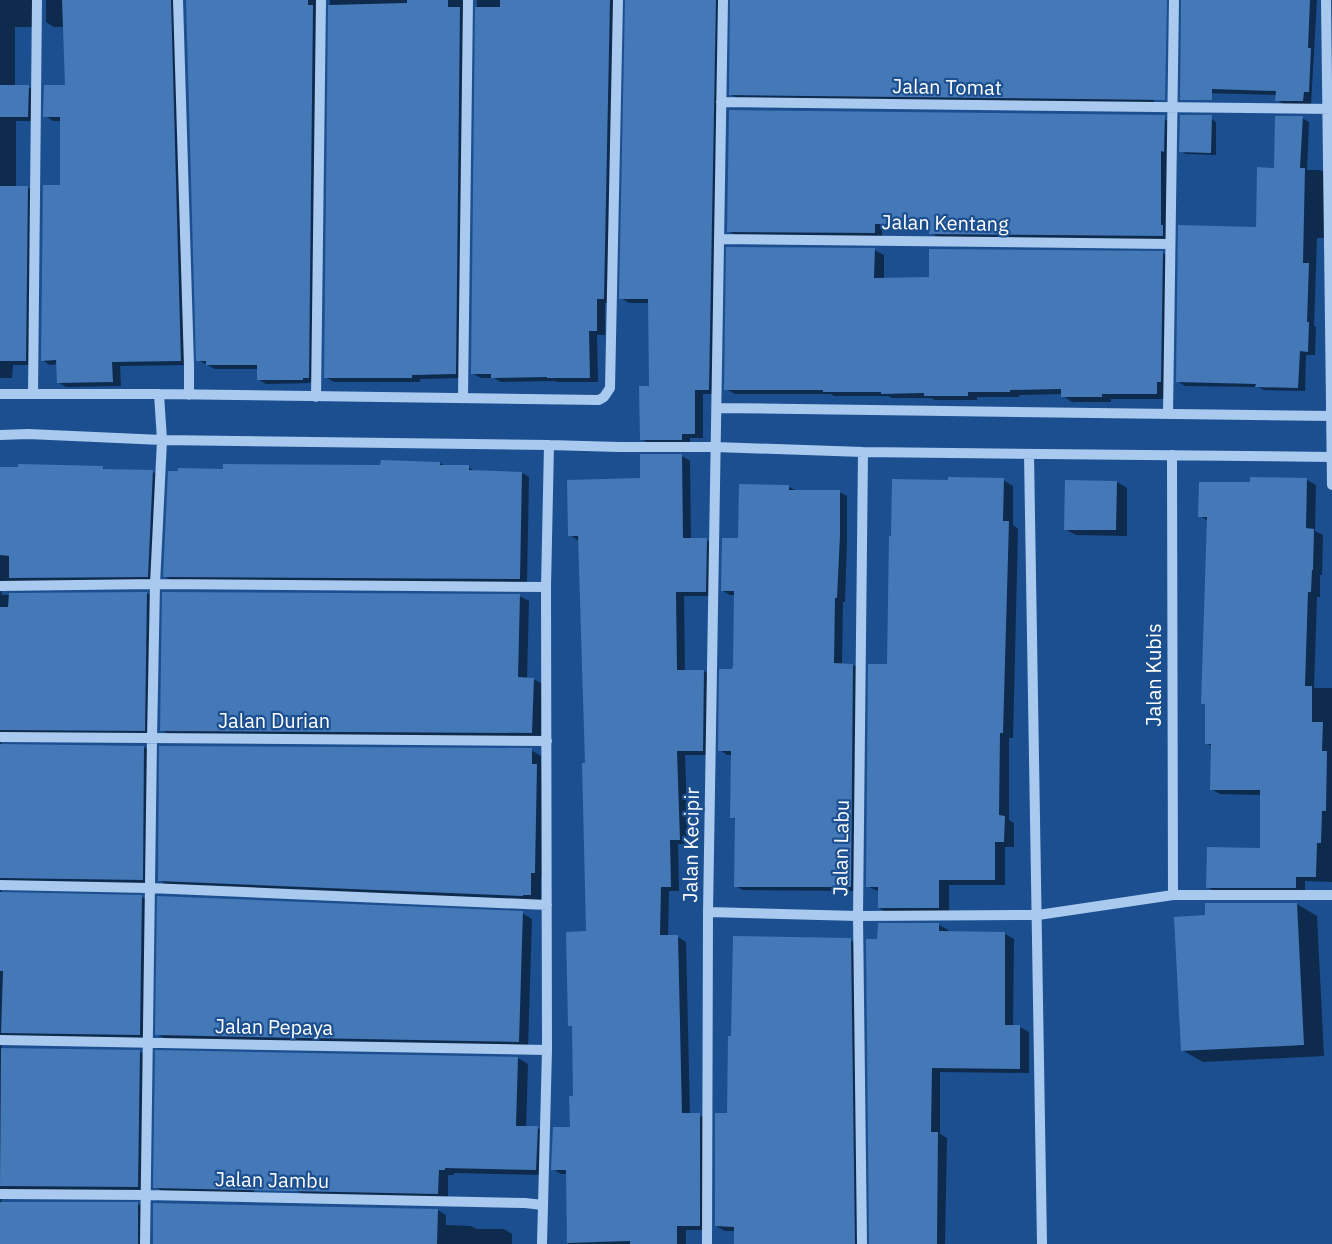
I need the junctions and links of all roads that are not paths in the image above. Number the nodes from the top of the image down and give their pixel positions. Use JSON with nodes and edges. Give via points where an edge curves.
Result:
{"nodes":[{"id":1,"x":37,"y":0,"type":"edge"},
{"id":2,"x":178,"y":0,"type":"edge"},
{"id":3,"x":321,"y":0,"type":"edge"},
{"id":4,"x":468,"y":0,"type":"edge"},
{"id":5,"x":618,"y":0,"type":"edge"},
{"id":6,"x":723,"y":0,"type":"edge"},
{"id":7,"x":1174,"y":0,"type":"edge"},
{"id":8,"x":1326,"y":0,"type":"edge"},
{"id":9,"x":721,"y":102,"type":"junction"},
{"id":10,"x":1173,"y":107,"type":"junction"},
{"id":11,"x":1329,"y":109,"type":"edge"},
{"id":12,"x":719,"y":239,"type":"junction"},
{"id":13,"x":1170,"y":244,"type":"junction"},
{"id":14,"x":1330,"y":260,"type":"edge"},
{"id":15,"x":0,"y":394,"type":"edge"},
{"id":16,"x":33,"y":394,"type":"junction"},
{"id":17,"x":159,"y":394,"type":"junction"},
{"id":18,"x":189,"y":395,"type":"junction"},
{"id":19,"x":316,"y":397,"type":"junction"},
{"id":20,"x":463,"y":398,"type":"junction"},
{"id":21,"x":717,"y":408,"type":"junction"},
{"id":22,"x":1168,"y":414,"type":"junction"},
{"id":23,"x":1331,"y":416,"type":"edge"},
{"id":24,"x":0,"y":435,"type":"edge"},
{"id":25,"x":162,"y":440,"type":"junction"},
{"id":26,"x":549,"y":445,"type":"junction"},
{"id":27,"x":716,"y":447,"type":"junction"},
{"id":28,"x":863,"y":452,"type":"junction"},
{"id":29,"x":1029,"y":453,"type":"junction"},
{"id":30,"x":1172,"y":455,"type":"junction"},
{"id":31,"x":1331,"y":457,"type":"edge"},
{"id":32,"x":1332,"y":485,"type":"edge"},
{"id":33,"x":155,"y":584,"type":"junction"},
{"id":34,"x":0,"y":586,"type":"edge"},
{"id":35,"x":546,"y":587,"type":"junction"},
{"id":36,"x":0,"y":737,"type":"edge"},
{"id":37,"x":152,"y":739,"type":"junction"},
{"id":38,"x":547,"y":741,"type":"junction"},
{"id":39,"x":0,"y":885,"type":"edge"},
{"id":40,"x":149,"y":888,"type":"junction"},
{"id":41,"x":1173,"y":895,"type":"junction"},
{"id":42,"x":1332,"y":895,"type":"edge"},
{"id":43,"x":547,"y":905,"type":"junction"},
{"id":44,"x":708,"y":912,"type":"junction"},
{"id":45,"x":1038,"y":915,"type":"junction"},
{"id":46,"x":858,"y":916,"type":"junction"},
{"id":47,"x":0,"y":1040,"type":"edge"},
{"id":48,"x":147,"y":1043,"type":"junction"},
{"id":49,"x":547,"y":1050,"type":"junction"},
{"id":50,"x":0,"y":1194,"type":"edge"},
{"id":51,"x":146,"y":1195,"type":"junction"},
{"id":52,"x":543,"y":1205,"type":"junction"},
{"id":53,"x":145,"y":1244,"type":"edge"},
{"id":54,"x":542,"y":1244,"type":"edge"},
{"id":55,"x":707,"y":1244,"type":"edge"},
{"id":56,"x":862,"y":1244,"type":"edge"},
{"id":57,"x":1042,"y":1244,"type":"edge"}],
"edges":[{"from":1,"to":16,"type":"street"},
{"from":2,"to":18,"type":"street"},
{"from":3,"to":19,"type":"street"},
{"from":4,"to":20,"type":"street"},
{"from":5,"to":20,"type":"street","via":[[610,388],[599,400]]},
{"from":6,"to":9,"type":"street","name":"Jalan Kecipir"},
{"from":7,"to":10,"type":"street"},
{"from":8,"to":11,"type":"street"},
{"from":9,"to":10,"type":"street","name":"Jalan Tomat"},
{"from":9,"to":12,"type":"street","name":"Jalan Kecipir"},
{"from":10,"to":11,"type":"street","name":"Jalan Tomat"},
{"from":10,"to":13,"type":"street"},
{"from":11,"to":14,"type":"street"},
{"from":12,"to":13,"type":"street","name":"Jalan Kentang"},
{"from":12,"to":21,"type":"street","name":"Jalan Kecipir"},
{"from":13,"to":22,"type":"street"},
{"from":14,"to":23,"type":"street"},
{"from":15,"to":16,"type":"street"},
{"from":16,"to":17,"type":"street"},
{"from":17,"to":18,"type":"street"},
{"from":17,"to":25,"type":"street"},
{"from":18,"to":19,"type":"street"},
{"from":19,"to":20,"type":"street"},
{"from":21,"to":22,"type":"street"},
{"from":21,"to":27,"type":"street","name":"Jalan Kecipir"},
{"from":22,"to":23,"type":"street"},
{"from":23,"to":31,"type":"street"},
{"from":24,"to":25,"type":"street"},
{"from":25,"to":26,"type":"street"},
{"from":25,"to":33,"type":"street"},
{"from":26,"to":27,"type":"street"},
{"from":26,"to":35,"type":"street"},
{"from":27,"to":28,"type":"street"},
{"from":27,"to":44,"type":"street","name":"Jalan Kecipir"},
{"from":28,"to":29,"type":"street"},
{"from":28,"to":46,"type":"street","name":"Jalan Labu"},
{"from":29,"to":30,"type":"street"},
{"from":29,"to":45,"type":"street"},
{"from":30,"to":31,"type":"street"},
{"from":30,"to":41,"type":"street","name":"Jalan Kubis"},
{"from":31,"to":32,"type":"street"},
{"from":33,"to":34,"type":"street"},
{"from":33,"to":35,"type":"street"},
{"from":33,"to":37,"type":"street"},
{"from":35,"to":38,"type":"street"},
{"from":36,"to":37,"type":"street","name":"Jalan Durian"},
{"from":37,"to":38,"type":"street","name":"Jalan Durian"},
{"from":37,"to":40,"type":"street"},
{"from":38,"to":43,"type":"street"},
{"from":39,"to":40,"type":"street"},
{"from":40,"to":43,"type":"street"},
{"from":40,"to":48,"type":"street"},
{"from":41,"to":42,"type":"street"},
{"from":41,"to":45,"type":"street"},
{"from":43,"to":49,"type":"street"},
{"from":44,"to":46,"type":"street"},
{"from":44,"to":55,"type":"street","name":"Jalan Kecipir"},
{"from":45,"to":46,"type":"street"},
{"from":45,"to":57,"type":"street"},
{"from":46,"to":56,"type":"street","name":"Jalan Labu"},
{"from":47,"to":48,"type":"street","name":"Jalan Pepaya"},
{"from":48,"to":49,"type":"street","name":"Jalan Pepaya"},
{"from":48,"to":51,"type":"street"},
{"from":49,"to":52,"type":"street"},
{"from":50,"to":51,"type":"street","name":"Jalan Jambu"},
{"from":51,"to":52,"type":"street","name":"Jalan Jambu"},
{"from":51,"to":53,"type":"street"},
{"from":52,"to":54,"type":"street"}]}
